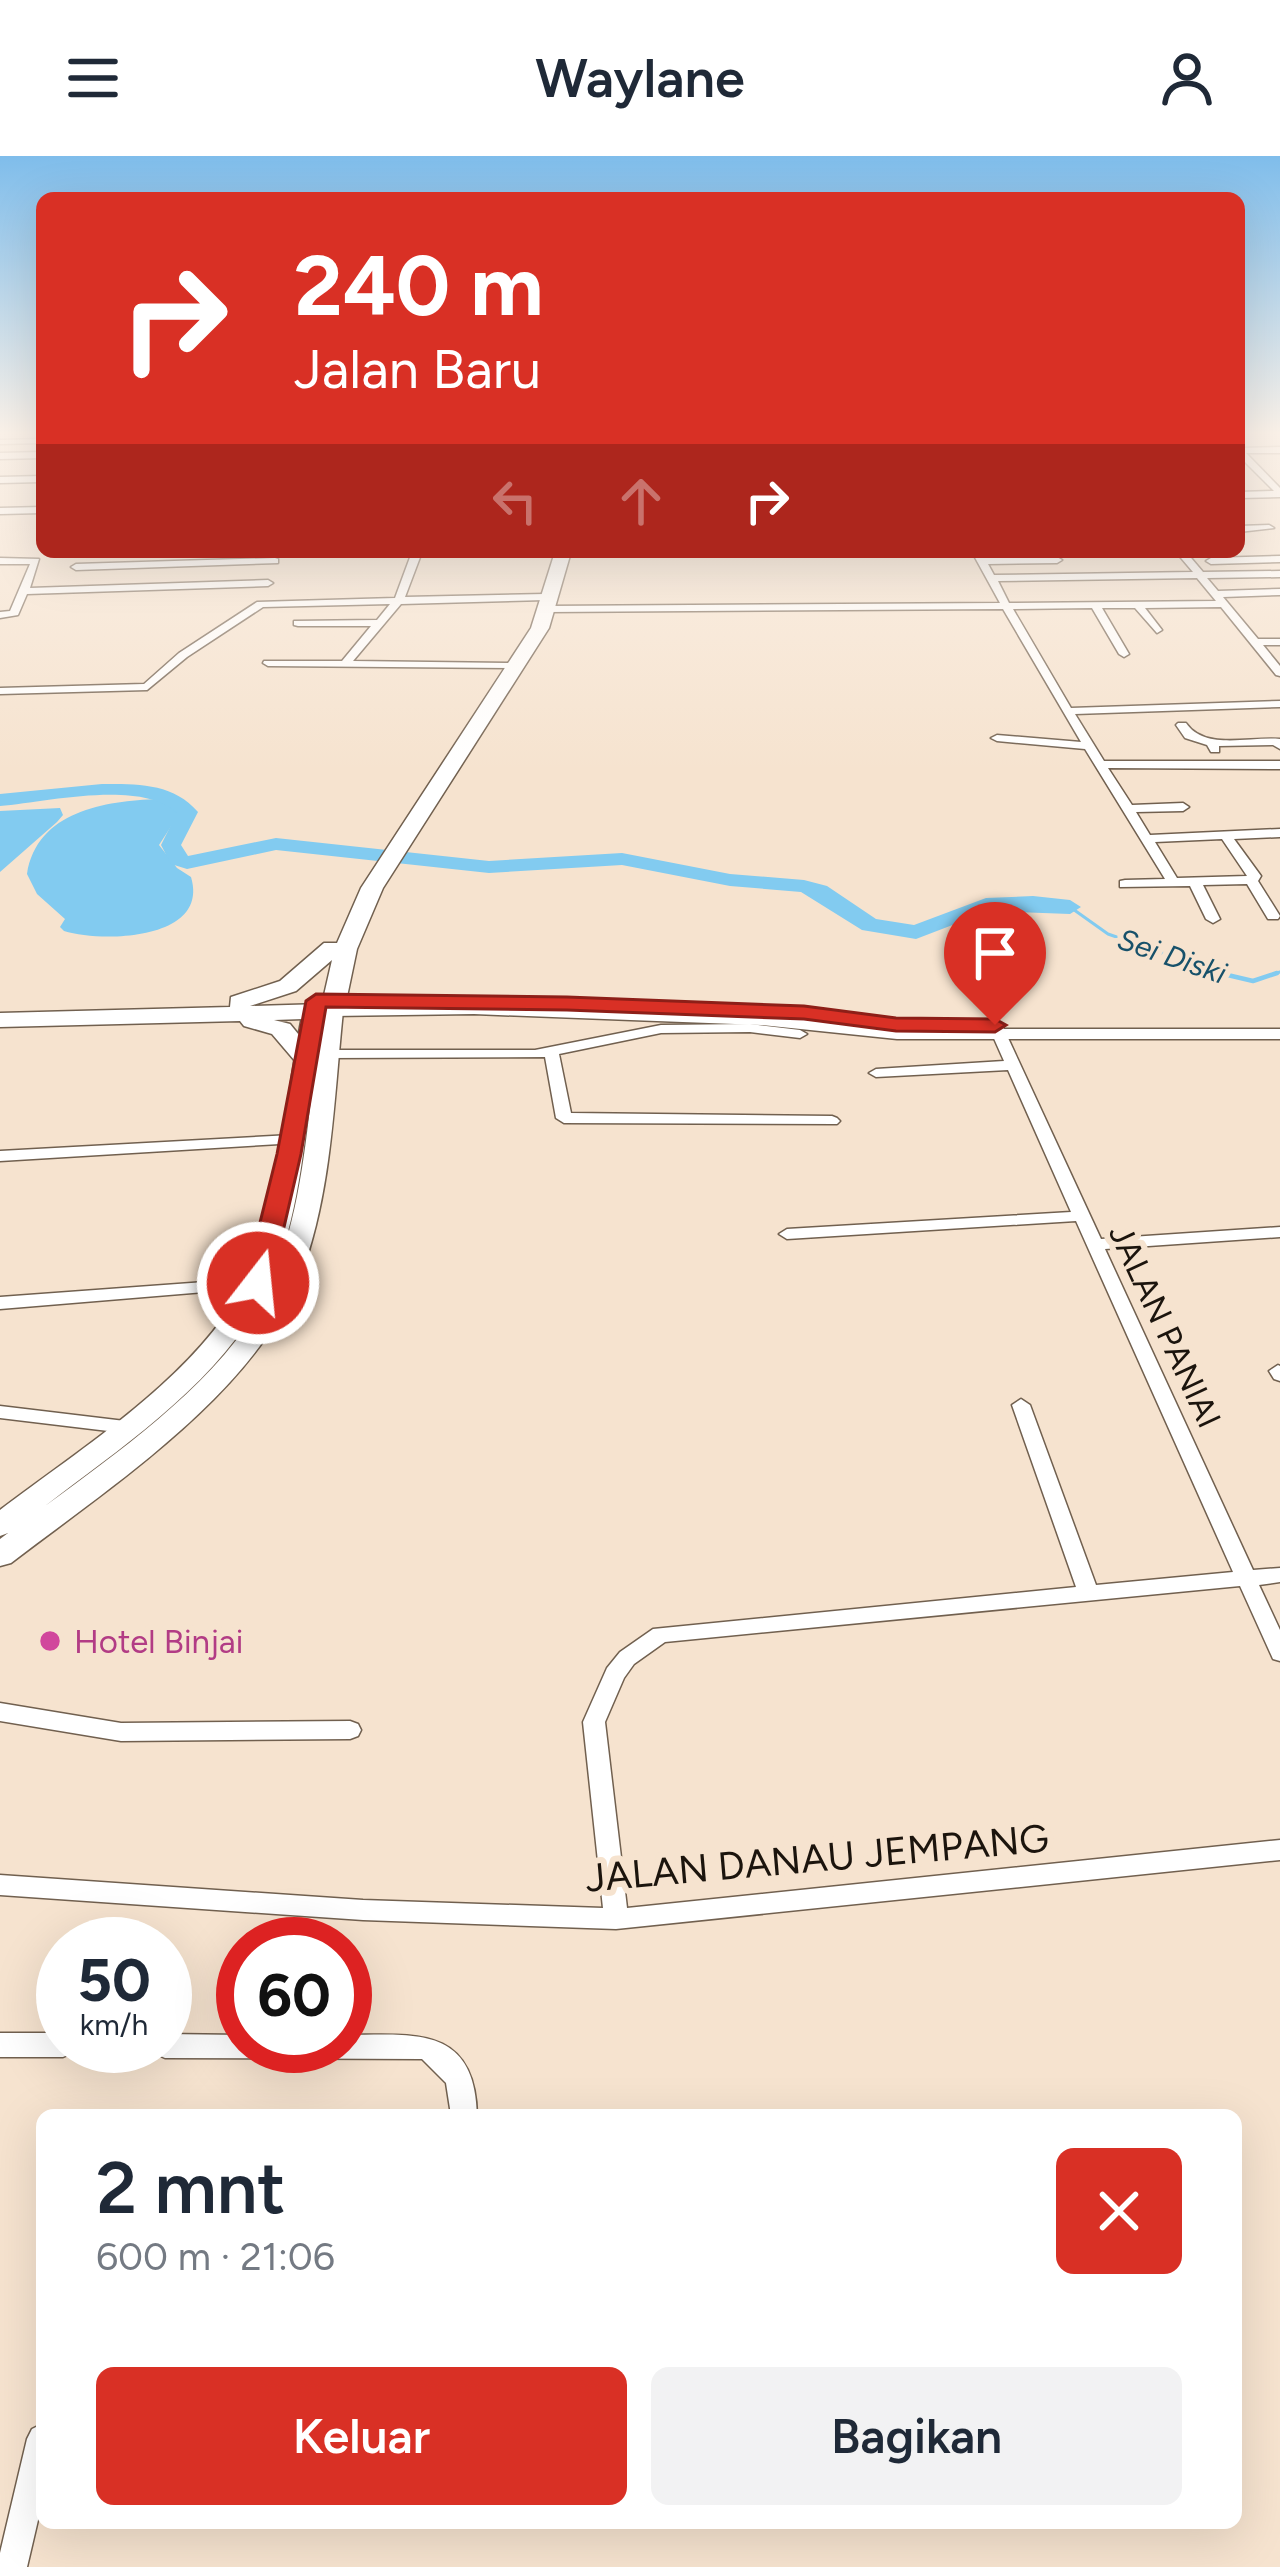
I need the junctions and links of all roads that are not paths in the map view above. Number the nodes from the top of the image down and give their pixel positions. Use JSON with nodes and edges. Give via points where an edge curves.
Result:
{"nodes":[{"id":1,"x":415,"y":558,"type":"edge"},
{"id":2,"x":558,"y":558,"type":"edge"},
{"id":3,"x":981,"y":558,"type":"edge"},
{"id":4,"x":1018,"y":558,"type":"edge"},
{"id":5,"x":1186,"y":558,"type":"edge"},
{"id":6,"x":1232,"y":558,"type":"edge"},
{"id":7,"x":1280,"y":559,"type":"edge"},
{"id":8,"x":1057,"y":560,"type":"dead end"},
{"id":9,"x":0,"y":561,"type":"edge"},
{"id":10,"x":76,"y":573,"type":"dead end"},
{"id":11,"x":1197,"y":573,"type":"junction"},
{"id":12,"x":1280,"y":574,"type":"edge"},
{"id":13,"x":269,"y":578,"type":"edge"},
{"id":14,"x":991,"y":578,"type":"junction"},
{"id":15,"x":24,"y":590,"type":"junction"},
{"id":16,"x":1280,"y":592,"type":"edge"},
{"id":17,"x":76,"y":596,"type":"dead end"},
{"id":18,"x":548,"y":597,"type":"junction"},
{"id":19,"x":1220,"y":599,"type":"junction"},
{"id":20,"x":399,"y":600,"type":"junction"},
{"id":21,"x":1138,"y":605,"type":"junction"},
{"id":22,"x":1096,"y":606,"type":"junction"},
{"id":23,"x":1006,"y":607,"type":"junction"},
{"id":24,"x":0,"y":615,"type":"edge"},
{"id":25,"x":298,"y":623,"type":"dead end"},
{"id":26,"x":382,"y":623,"type":"junction"},
{"id":27,"x":1157,"y":629,"type":"dead end"},
{"id":28,"x":1280,"y":642,"type":"edge"},
{"id":29,"x":1255,"y":643,"type":"junction"},
{"id":30,"x":1124,"y":654,"type":"dead end"},
{"id":31,"x":1275,"y":660,"type":"edge"},
{"id":32,"x":268,"y":663,"type":"dead end"},
{"id":33,"x":344,"y":665,"type":"junction"},
{"id":34,"x":508,"y":665,"type":"junction"},
{"id":35,"x":1280,"y":673,"type":"edge"},
{"id":36,"x":0,"y":692,"type":"edge"},
{"id":37,"x":1280,"y":704,"type":"edge"},
{"id":38,"x":1068,"y":711,"type":"junction"},
{"id":39,"x":1182,"y":725,"type":"dead end"},
{"id":40,"x":1241,"y":726,"type":"dead end"},
{"id":41,"x":997,"y":738,"type":"dead end"},
{"id":42,"x":1252,"y":742,"type":"junction"},
{"id":43,"x":1211,"y":743,"type":"junction"},
{"id":44,"x":1146,"y":744,"type":"dead end"},
{"id":45,"x":1087,"y":746,"type":"junction"},
{"id":46,"x":1280,"y":746,"type":"edge"},
{"id":47,"x":1100,"y":764,"type":"junction"},
{"id":48,"x":1224,"y":765,"type":"junction"},
{"id":49,"x":1280,"y":765,"type":"edge"},
{"id":50,"x":1161,"y":769,"type":"junction"},
{"id":51,"x":1183,"y":807,"type":"dead end"},
{"id":52,"x":1129,"y":809,"type":"junction"},
{"id":53,"x":402,"y":829,"type":"junction"},
{"id":54,"x":1280,"y":833,"type":"edge"},
{"id":55,"x":1225,"y":835,"type":"junction"},
{"id":56,"x":1145,"y":839,"type":"junction"},
{"id":57,"x":374,"y":872,"type":"junction"},
{"id":58,"x":1251,"y":880,"type":"junction"},
{"id":59,"x":1173,"y":882,"type":"junction"},
{"id":60,"x":1195,"y":882,"type":"junction"},
{"id":61,"x":1124,"y":884,"type":"dead end"},
{"id":62,"x":1274,"y":916,"type":"dead end"},
{"id":63,"x":1213,"y":919,"type":"dead end"},
{"id":64,"x":332,"y":948,"type":"junction"},
{"id":65,"x":324,"y":1006,"type":"junction"},
{"id":66,"x":0,"y":1010,"type":"edge"},
{"id":67,"x":218,"y":1011,"type":"junction"},
{"id":68,"x":0,"y":1020,"type":"edge"},
{"id":69,"x":729,"y":1021,"type":"junction"},
{"id":70,"x":1280,"y":1022,"type":"edge"},
{"id":71,"x":997,"y":1030,"type":"junction"},
{"id":72,"x":800,"y":1034,"type":"dead end"},
{"id":73,"x":1280,"y":1034,"type":"edge"},
{"id":74,"x":551,"y":1052,"type":"junction"},
{"id":75,"x":315,"y":1055,"type":"junction"},
{"id":76,"x":1012,"y":1065,"type":"junction"},
{"id":77,"x":876,"y":1073,"type":"dead end"},
{"id":78,"x":832,"y":1120,"type":"dead end"},
{"id":79,"x":291,"y":1140,"type":"junction"},
{"id":80,"x":0,"y":1156,"type":"edge"},
{"id":81,"x":1081,"y":1216,"type":"junction"},
{"id":82,"x":1280,"y":1232,"type":"edge"},
{"id":83,"x":787,"y":1234,"type":"dead end"},
{"id":84,"x":1094,"y":1245,"type":"junction"},
{"id":85,"x":258,"y":1283,"type":"junction"},
{"id":86,"x":0,"y":1303,"type":"edge"},
{"id":87,"x":1021,"y":1406,"type":"dead end"},
{"id":88,"x":0,"y":1412,"type":"edge"},
{"id":89,"x":125,"y":1427,"type":"junction"},
{"id":90,"x":6,"y":1516,"type":"edge"},
{"id":91,"x":0,"y":1555,"type":"edge"},
{"id":92,"x":1280,"y":1575,"type":"edge"},
{"id":93,"x":1248,"y":1578,"type":"junction"},
{"id":94,"x":1088,"y":1592,"type":"junction"},
{"id":95,"x":1280,"y":1653,"type":"edge"},
{"id":96,"x":0,"y":1712,"type":"edge"},
{"id":97,"x":350,"y":1730,"type":"dead end"},
{"id":98,"x":1280,"y":1850,"type":"edge"},
{"id":99,"x":0,"y":1885,"type":"edge"},
{"id":100,"x":616,"y":1919,"type":"junction"},
{"id":101,"x":0,"y":2044,"type":"edge"},
{"id":102,"x":36,"y":2045,"type":"edge"},
{"id":103,"x":192,"y":2046,"type":"edge"},
{"id":104,"x":463,"y":2109,"type":"edge"},
{"id":105,"x":36,"y":2457,"type":"edge"},
{"id":106,"x":10,"y":2534,"type":"edge"},
{"id":107,"x":12,"y":2567,"type":"edge"}],
"edges":[{"from":1,"to":20,"type":"street"},
{"from":2,"to":18,"type":"highway"},
{"from":3,"to":14,"type":"street"},
{"from":4,"to":8,"type":"street"},
{"from":5,"to":11,"type":"street"},
{"from":6,"to":7,"type":"street"},
{"from":9,"to":15,"type":"street","via":[[35,561]]},
{"from":10,"to":13,"type":"street"},
{"from":11,"to":12,"type":"street"},
{"from":11,"to":14,"type":"street"},
{"from":11,"to":19,"type":"street"},
{"from":13,"to":15,"type":"street"},
{"from":13,"to":17,"type":"street"},
{"from":13,"to":20,"type":"street"},
{"from":13,"to":36,"type":"street","via":[[147,687]]},
{"from":14,"to":23,"type":"street"},
{"from":15,"to":24,"type":"street","via":[[14,613]]},
{"from":16,"to":19,"type":"street"},
{"from":18,"to":20,"type":"street"},
{"from":18,"to":23,"type":"street"},
{"from":18,"to":34,"type":"highway"},
{"from":18,"to":53,"type":"highway"},
{"from":19,"to":21,"type":"street"},
{"from":19,"to":29,"type":"street"},
{"from":20,"to":26,"type":"street"},
{"from":21,"to":22,"type":"street"},
{"from":21,"to":27,"type":"street"},
{"from":22,"to":23,"type":"street"},
{"from":22,"to":30,"type":"street"},
{"from":23,"to":38,"type":"street"},
{"from":25,"to":26,"type":"street"},
{"from":26,"to":33,"type":"street"},
{"from":28,"to":29,"type":"street"},
{"from":29,"to":31,"type":"street"},
{"from":31,"to":35,"type":"street"},
{"from":32,"to":33,"type":"street"},
{"from":33,"to":34,"type":"street"},
{"from":34,"to":53,"type":"highway"},
{"from":37,"to":38,"type":"street"},
{"from":38,"to":45,"type":"street"},
{"from":39,"to":43,"type":"street"},
{"from":40,"to":42,"type":"street"},
{"from":41,"to":45,"type":"street"},
{"from":42,"to":43,"type":"street"},
{"from":42,"to":46,"type":"street"},
{"from":43,"to":48,"type":"street"},
{"from":44,"to":50,"type":"street"},
{"from":45,"to":47,"type":"street"},
{"from":47,"to":50,"type":"street"},
{"from":47,"to":52,"type":"street"},
{"from":48,"to":49,"type":"street"},
{"from":48,"to":50,"type":"street"},
{"from":51,"to":52,"type":"street"},
{"from":52,"to":56,"type":"street"},
{"from":53,"to":57,"type":"highway"},
{"from":54,"to":55,"type":"street"},
{"from":55,"to":56,"type":"street"},
{"from":55,"to":58,"type":"street"},
{"from":56,"to":59,"type":"street"},
{"from":57,"to":64,"type":"highway"},
{"from":57,"to":65,"type":"highway"},
{"from":58,"to":60,"type":"street"},
{"from":58,"to":62,"type":"street"},
{"from":59,"to":60,"type":"street"},
{"from":59,"to":61,"type":"street"},
{"from":60,"to":63,"type":"street"},
{"from":64,"to":65,"type":"highway"},
{"from":64,"to":67,"type":"highway","via":[[288,986]]},
{"from":65,"to":67,"type":"highway"},
{"from":65,"to":69,"type":"street"},
{"from":65,"to":75,"type":"main road"},
{"from":66,"to":67,"type":"highway"},
{"from":67,"to":68,"type":"highway"},
{"from":67,"to":75,"type":"highway","via":[[273,1026]]},
{"from":69,"to":71,"type":"street","via":[[897,1034]]},
{"from":69,"to":72,"type":"street"},
{"from":69,"to":74,"type":"street","via":[[626,1032]]},
{"from":70,"to":71,"type":"street"},
{"from":71,"to":73,"type":"street"},
{"from":71,"to":76,"type":"street","name":"JALAN PANIAI"},
{"from":74,"to":75,"type":"street"},
{"from":74,"to":78,"type":"street","via":[[564,1118]]},
{"from":75,"to":79,"type":"main road"},
{"from":75,"to":91,"type":"main road","via":[[307,1203],[271,1309],[206,1388],[144,1445]]},
{"from":76,"to":77,"type":"street"},
{"from":76,"to":81,"type":"street","name":"JALAN PANIAI"},
{"from":79,"to":80,"type":"street"},
{"from":79,"to":85,"type":"main road"},
{"from":81,"to":83,"type":"street"},
{"from":81,"to":84,"type":"street","name":"JALAN PANIAI"},
{"from":82,"to":84,"type":"street"},
{"from":84,"to":93,"type":"street","name":"JALAN PANIAI"},
{"from":85,"to":86,"type":"street"},
{"from":85,"to":89,"type":"main road","via":[[192,1372]]},
{"from":87,"to":94,"type":"street"},
{"from":88,"to":89,"type":"street"},
{"from":89,"to":90,"type":"main road"},
{"from":92,"to":93,"type":"street"},
{"from":93,"to":94,"type":"street"},
{"from":93,"to":95,"type":"street","name":"JALAN PANIAI"},
{"from":94,"to":100,"type":"street","via":[[678,1630],[642,1646],[615,1674],[594,1722]]},
{"from":96,"to":97,"type":"street","via":[[121,1732]]},
{"from":98,"to":100,"type":"street","name":"JALAN DANAU JEMPANG"},
{"from":99,"to":100,"type":"street","name":"JALAN DANAU JEMPANG"},
{"from":101,"to":102,"type":"street"},
{"from":103,"to":104,"type":"street","via":[[425,2047],[459,2077]]},
{"from":105,"to":106,"type":"street"},
{"from":106,"to":107,"type":"street"}]}
